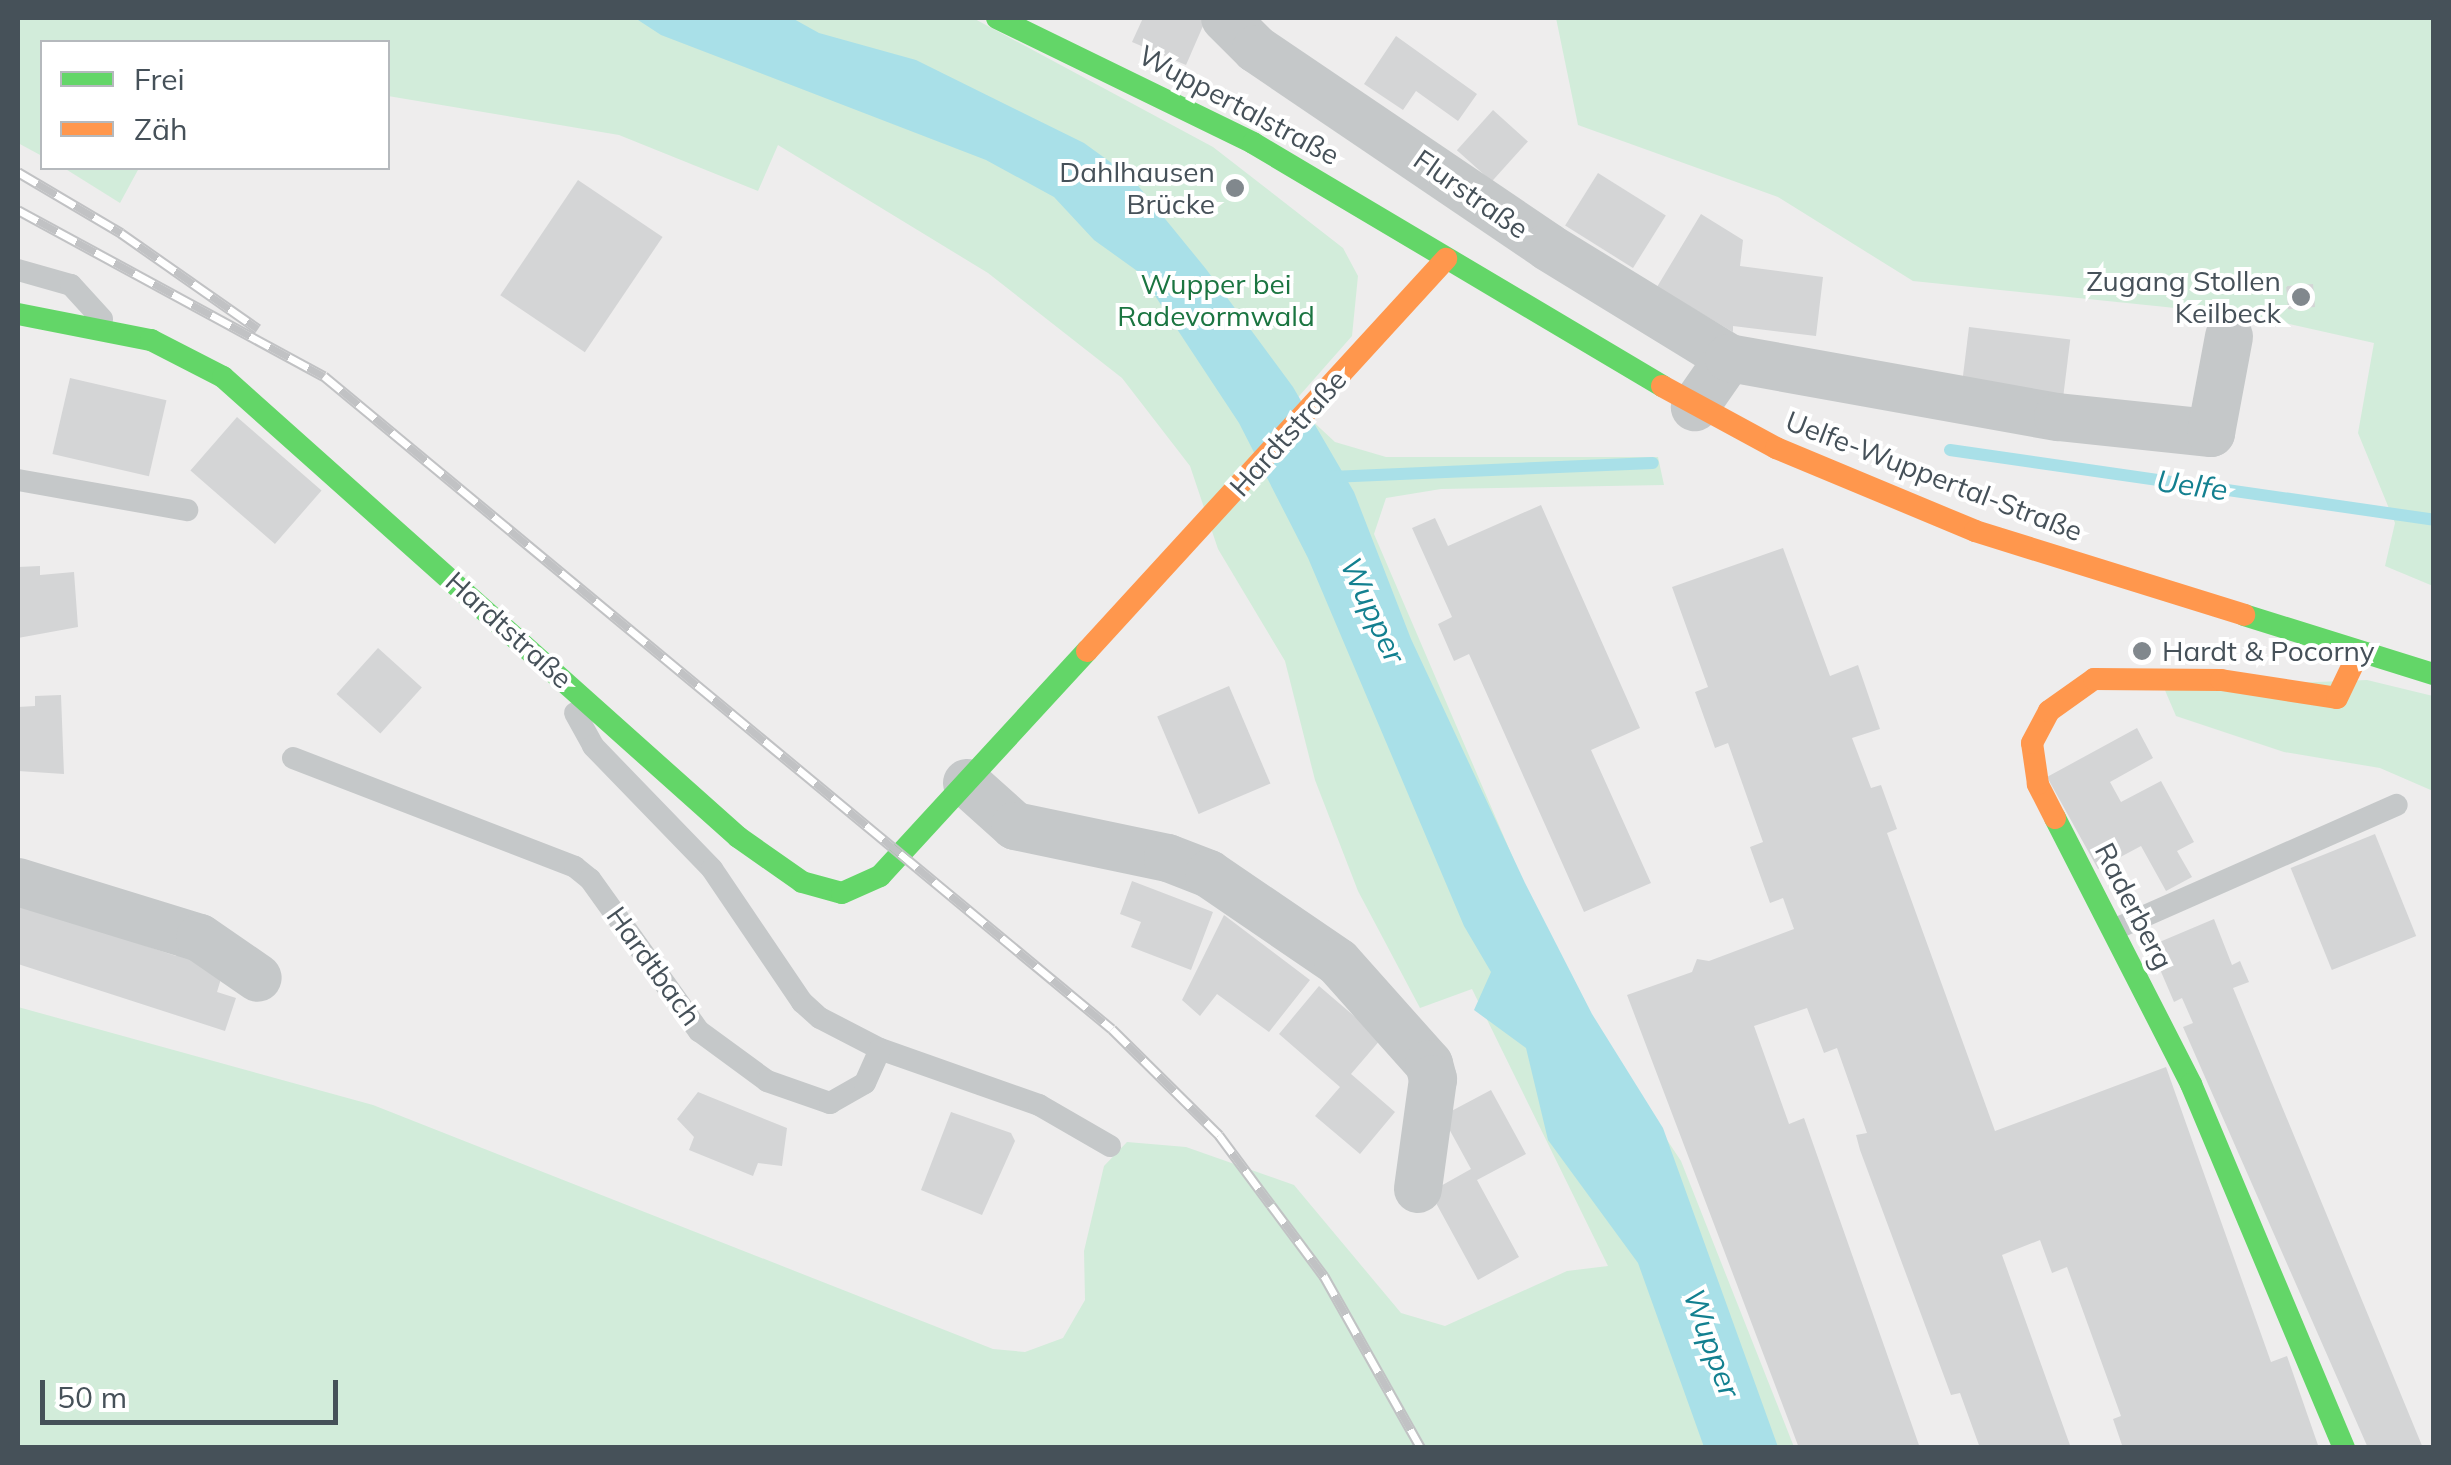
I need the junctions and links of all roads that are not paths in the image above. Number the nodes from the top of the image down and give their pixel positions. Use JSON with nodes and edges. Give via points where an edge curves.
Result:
{"nodes":[{"id":1,"x":996,"y":18,"type":"edge"},
{"id":2,"x":1225,"y":18,"type":"edge"},
{"id":3,"x":1446,"y":259,"type":"junction"},
{"id":4,"x":18,"y":270,"type":"edge"},
{"id":5,"x":18,"y":314,"type":"edge"},
{"id":6,"x":111,"y":328,"type":"junction"},
{"id":7,"x":2229,"y":337,"type":"dead end"},
{"id":8,"x":1729,"y":358,"type":"junction"},
{"id":9,"x":1695,"y":406,"type":"junction"},
{"id":10,"x":18,"y":480,"type":"edge"},
{"id":11,"x":187,"y":510,"type":"dead end"},
{"id":12,"x":2358,"y":654,"type":"junction"},
{"id":13,"x":2434,"y":674,"type":"edge"},
{"id":14,"x":582,"y":696,"type":"junction"},
{"id":15,"x":293,"y":758,"type":"dead end"},
{"id":16,"x":967,"y":783,"type":"junction"},
{"id":17,"x":2397,"y":805,"type":"dead end"},
{"id":18,"x":18,"y":882,"type":"edge"},
{"id":19,"x":2113,"y":930,"type":"junction"},
{"id":20,"x":258,"y":978,"type":"dead end"},
{"id":21,"x":880,"y":1050,"type":"junction"},
{"id":22,"x":1110,"y":1146,"type":"dead end"},
{"id":23,"x":1418,"y":1189,"type":"dead end"},
{"id":24,"x":2344,"y":1448,"type":"edge"}],
"edges":[{"from":1,"to":3,"type":"main road","name":"Wuppertalstraße","via":[[1219,124]]},
{"from":2,"to":8,"type":"street","name":"Flurstraße","via":[[1256,48],[1548,247]]},
{"from":3,"to":9,"type":"main road","name":"Uelfe-Wuppertal-Straße"},
{"from":3,"to":16,"type":"main road","name":"Hardtstraße"},
{"from":4,"to":6,"type":"lane","via":[[71,286]]},
{"from":5,"to":6,"type":"main road","name":"Hardtstraße"},
{"from":6,"to":14,"type":"main road","name":"Hardtstraße","via":[[182,354],[223,378]]},
{"from":7,"to":8,"type":"street","name":"Flurstraße","via":[[2211,433],[2058,416]]},
{"from":8,"to":9,"type":"street"},
{"from":9,"to":12,"type":"main road","name":"Uelfe-Wuppertal-Straße","via":[[1776,448],[1975,530]]},
{"from":10,"to":11,"type":"lane"},
{"from":12,"to":13,"type":"main road","name":"Uelfe-Wuppertal-Straße"},
{"from":12,"to":19,"type":"main road","name":"Raderberg","via":[[2337,698],[2222,680],[2108,678],[2080,686],[2050,710],[2032,743],[2032,765]]},
{"from":14,"to":16,"type":"main road","name":"Hardtstraße","via":[[738,838],[823,890],[852,892],[871,883]]},
{"from":14,"to":21,"type":"lane","via":[[574,712],[582,732],[712,869],[802,1002]]},
{"from":15,"to":21,"type":"lane","name":"Hardtbach","via":[[575,867],[699,1031],[766,1081],[830,1103],[866,1083]]},
{"from":16,"to":23,"type":"street","via":[[1015,826],[1168,858],[1208,874],[1338,962],[1430,1064]]},
{"from":17,"to":19,"type":"lane"},
{"from":18,"to":20,"type":"street","via":[[200,938]]},
{"from":19,"to":24,"type":"main road","name":"Raderberg","via":[[2191,1084]]},
{"from":21,"to":22,"type":"lane","via":[[1039,1105]]}]}
